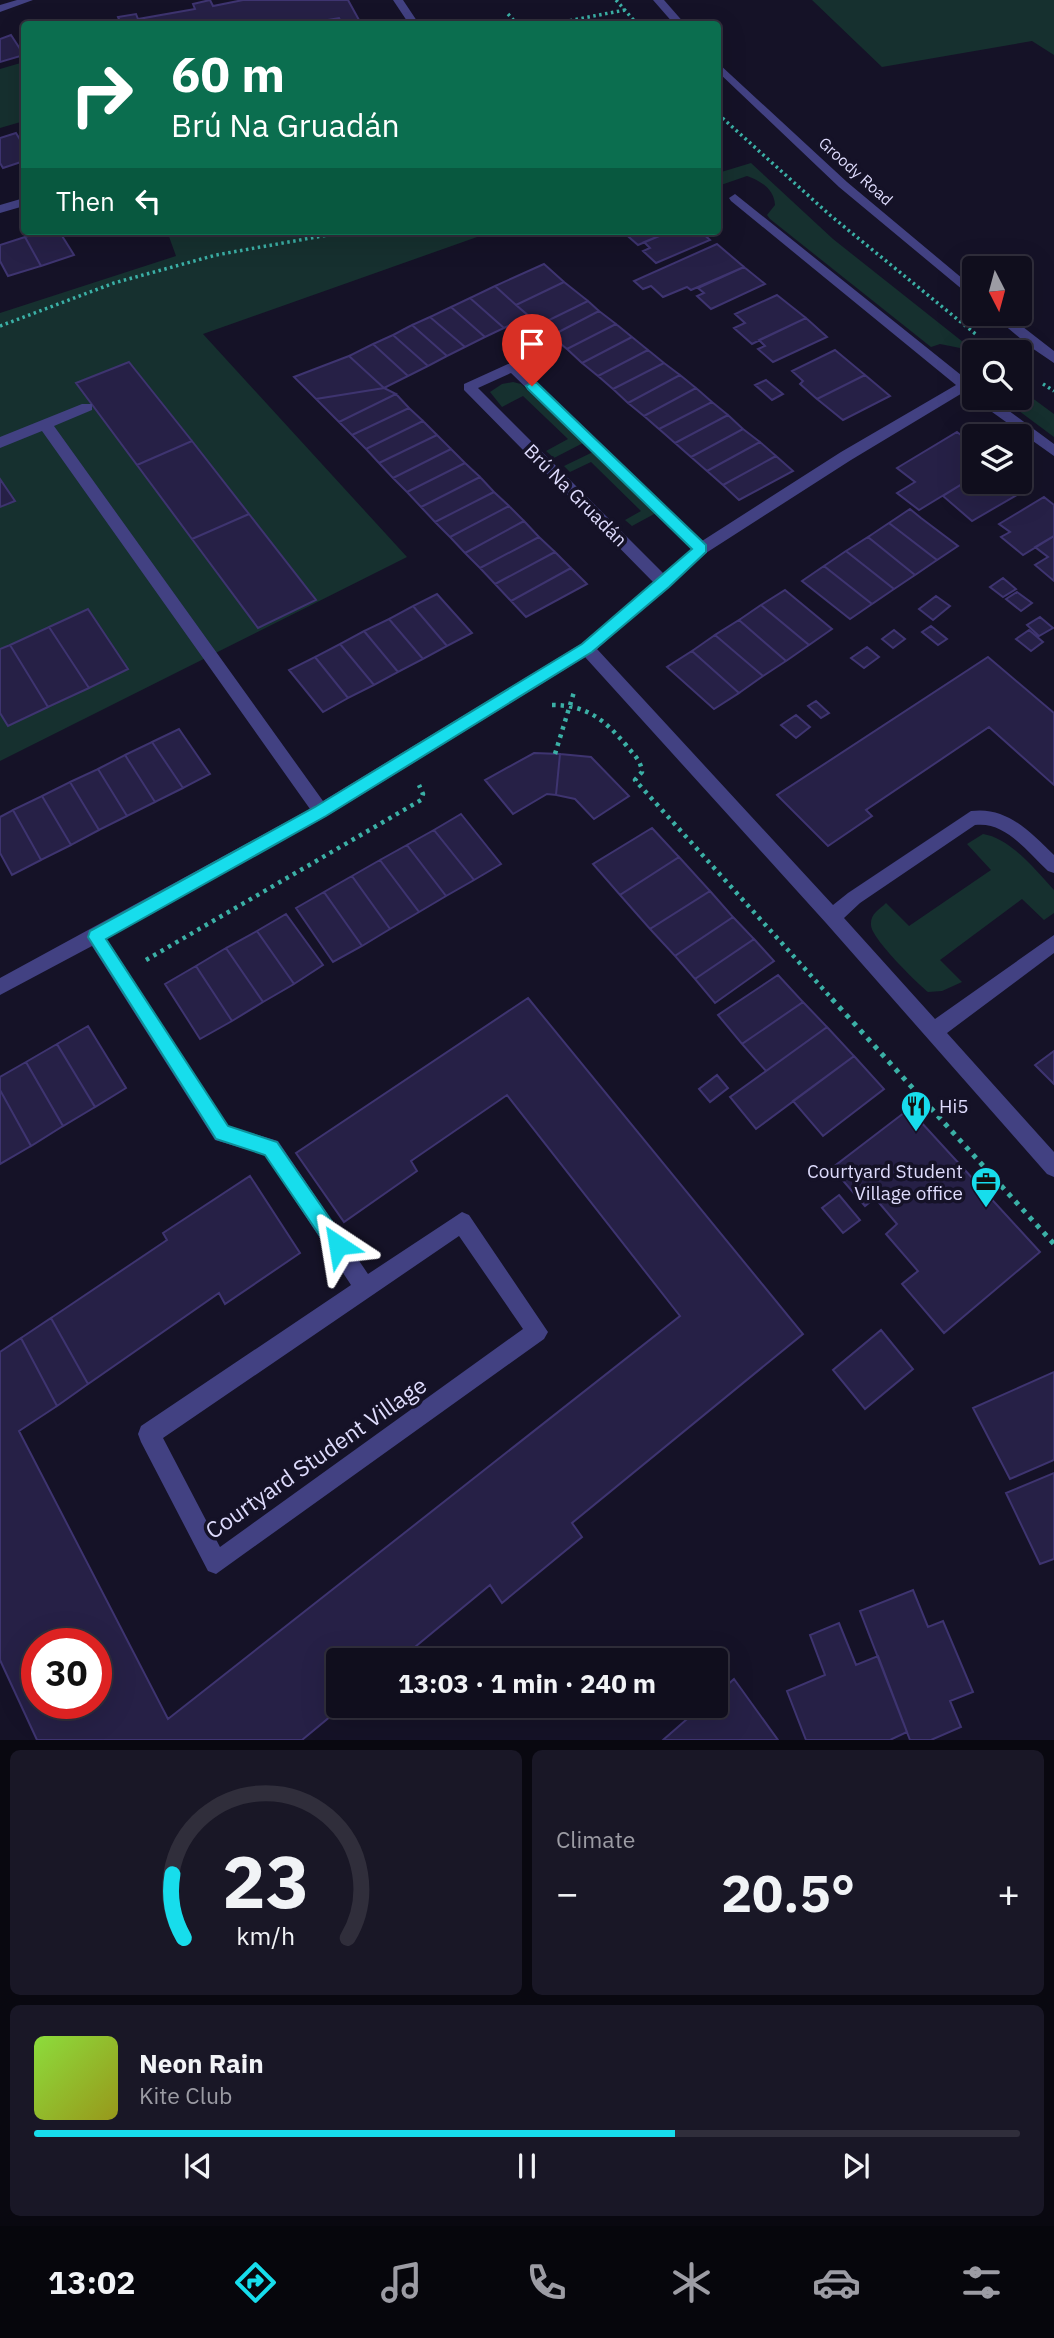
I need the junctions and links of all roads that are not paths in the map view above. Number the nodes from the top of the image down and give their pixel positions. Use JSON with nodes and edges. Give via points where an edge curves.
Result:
{"nodes":[{"id":1,"x":28,"y":0,"type":"edge"},
{"id":2,"x":398,"y":0,"type":"edge"},
{"id":3,"x":658,"y":0,"type":"edge"},
{"id":4,"x":0,"y":9,"type":"edge"},
{"id":5,"x":412,"y":21,"type":"edge"},
{"id":6,"x":677,"y":21,"type":"edge"},
{"id":7,"x":721,"y":69,"type":"edge"},
{"id":8,"x":735,"y":198,"type":"dead end"},
{"id":9,"x":21,"y":203,"type":"edge"},
{"id":10,"x":0,"y":209,"type":"edge"},
{"id":11,"x":962,"y":285,"type":"edge"},
{"id":12,"x":1011,"y":326,"type":"edge"},
{"id":13,"x":1028,"y":340,"type":"edge"},
{"id":14,"x":1032,"y":343,"type":"edge"},
{"id":15,"x":1054,"y":358,"type":"edge"},
{"id":16,"x":962,"y":379,"type":"edge"},
{"id":17,"x":962,"y":392,"type":"edge"},
{"id":18,"x":87,"y":407,"type":"dead end"},
{"id":19,"x":998,"y":410,"type":"edge"},
{"id":20,"x":45,"y":424,"type":"junction"},
{"id":21,"x":0,"y":443,"type":"edge"},
{"id":22,"x":1054,"y":451,"type":"edge"},
{"id":23,"x":701,"y":549,"type":"junction"},
{"id":24,"x":664,"y":583,"type":"junction"},
{"id":25,"x":587,"y":648,"type":"junction"},
{"id":26,"x":321,"y":811,"type":"junction"},
{"id":27,"x":1054,"y":866,"type":"edge"},
{"id":28,"x":832,"y":917,"type":"junction"},
{"id":29,"x":96,"y":937,"type":"junction"},
{"id":30,"x":1054,"y":943,"type":"edge"},
{"id":31,"x":0,"y":987,"type":"edge"},
{"id":32,"x":934,"y":1031,"type":"junction"},
{"id":33,"x":1054,"y":1167,"type":"edge"},
{"id":34,"x":365,"y":1288,"type":"junction"}],
"edges":[{"from":1,"to":4,"type":"street"},
{"from":2,"to":5,"type":"street"},
{"from":3,"to":6,"type":"street"},
{"from":7,"to":11,"type":"street","name":"Groody Road"},
{"from":8,"to":16,"type":"street"},
{"from":9,"to":10,"type":"street"},
{"from":12,"to":13,"type":"street"},
{"from":14,"to":15,"type":"street"},
{"from":17,"to":23,"type":"street","via":[[846,456]]},
{"from":18,"to":20,"type":"street"},
{"from":19,"to":22,"type":"street"},
{"from":20,"to":21,"type":"street"},
{"from":20,"to":26,"type":"street"},
{"from":23,"to":24,"type":"street"},
{"from":23,"to":24,"type":"street","name":"Brú Na Gruadán","via":[[513,368],[469,387]]},
{"from":24,"to":25,"type":"street"},
{"from":25,"to":26,"type":"street"},
{"from":25,"to":28,"type":"street"},
{"from":26,"to":29,"type":"street"},
{"from":27,"to":28,"type":"street","via":[[1006,823],[984,815],[971,818]]},
{"from":28,"to":32,"type":"street"},
{"from":29,"to":31,"type":"street"},
{"from":29,"to":34,"type":"street","via":[[222,1133],[271,1149]]},
{"from":30,"to":32,"type":"street"},
{"from":32,"to":33,"type":"street"},
{"from":34,"to":34,"type":"street","name":"Courtyard Student Village","via":[[462,1222],[537,1332],[216,1563],[149,1434]]}]}
